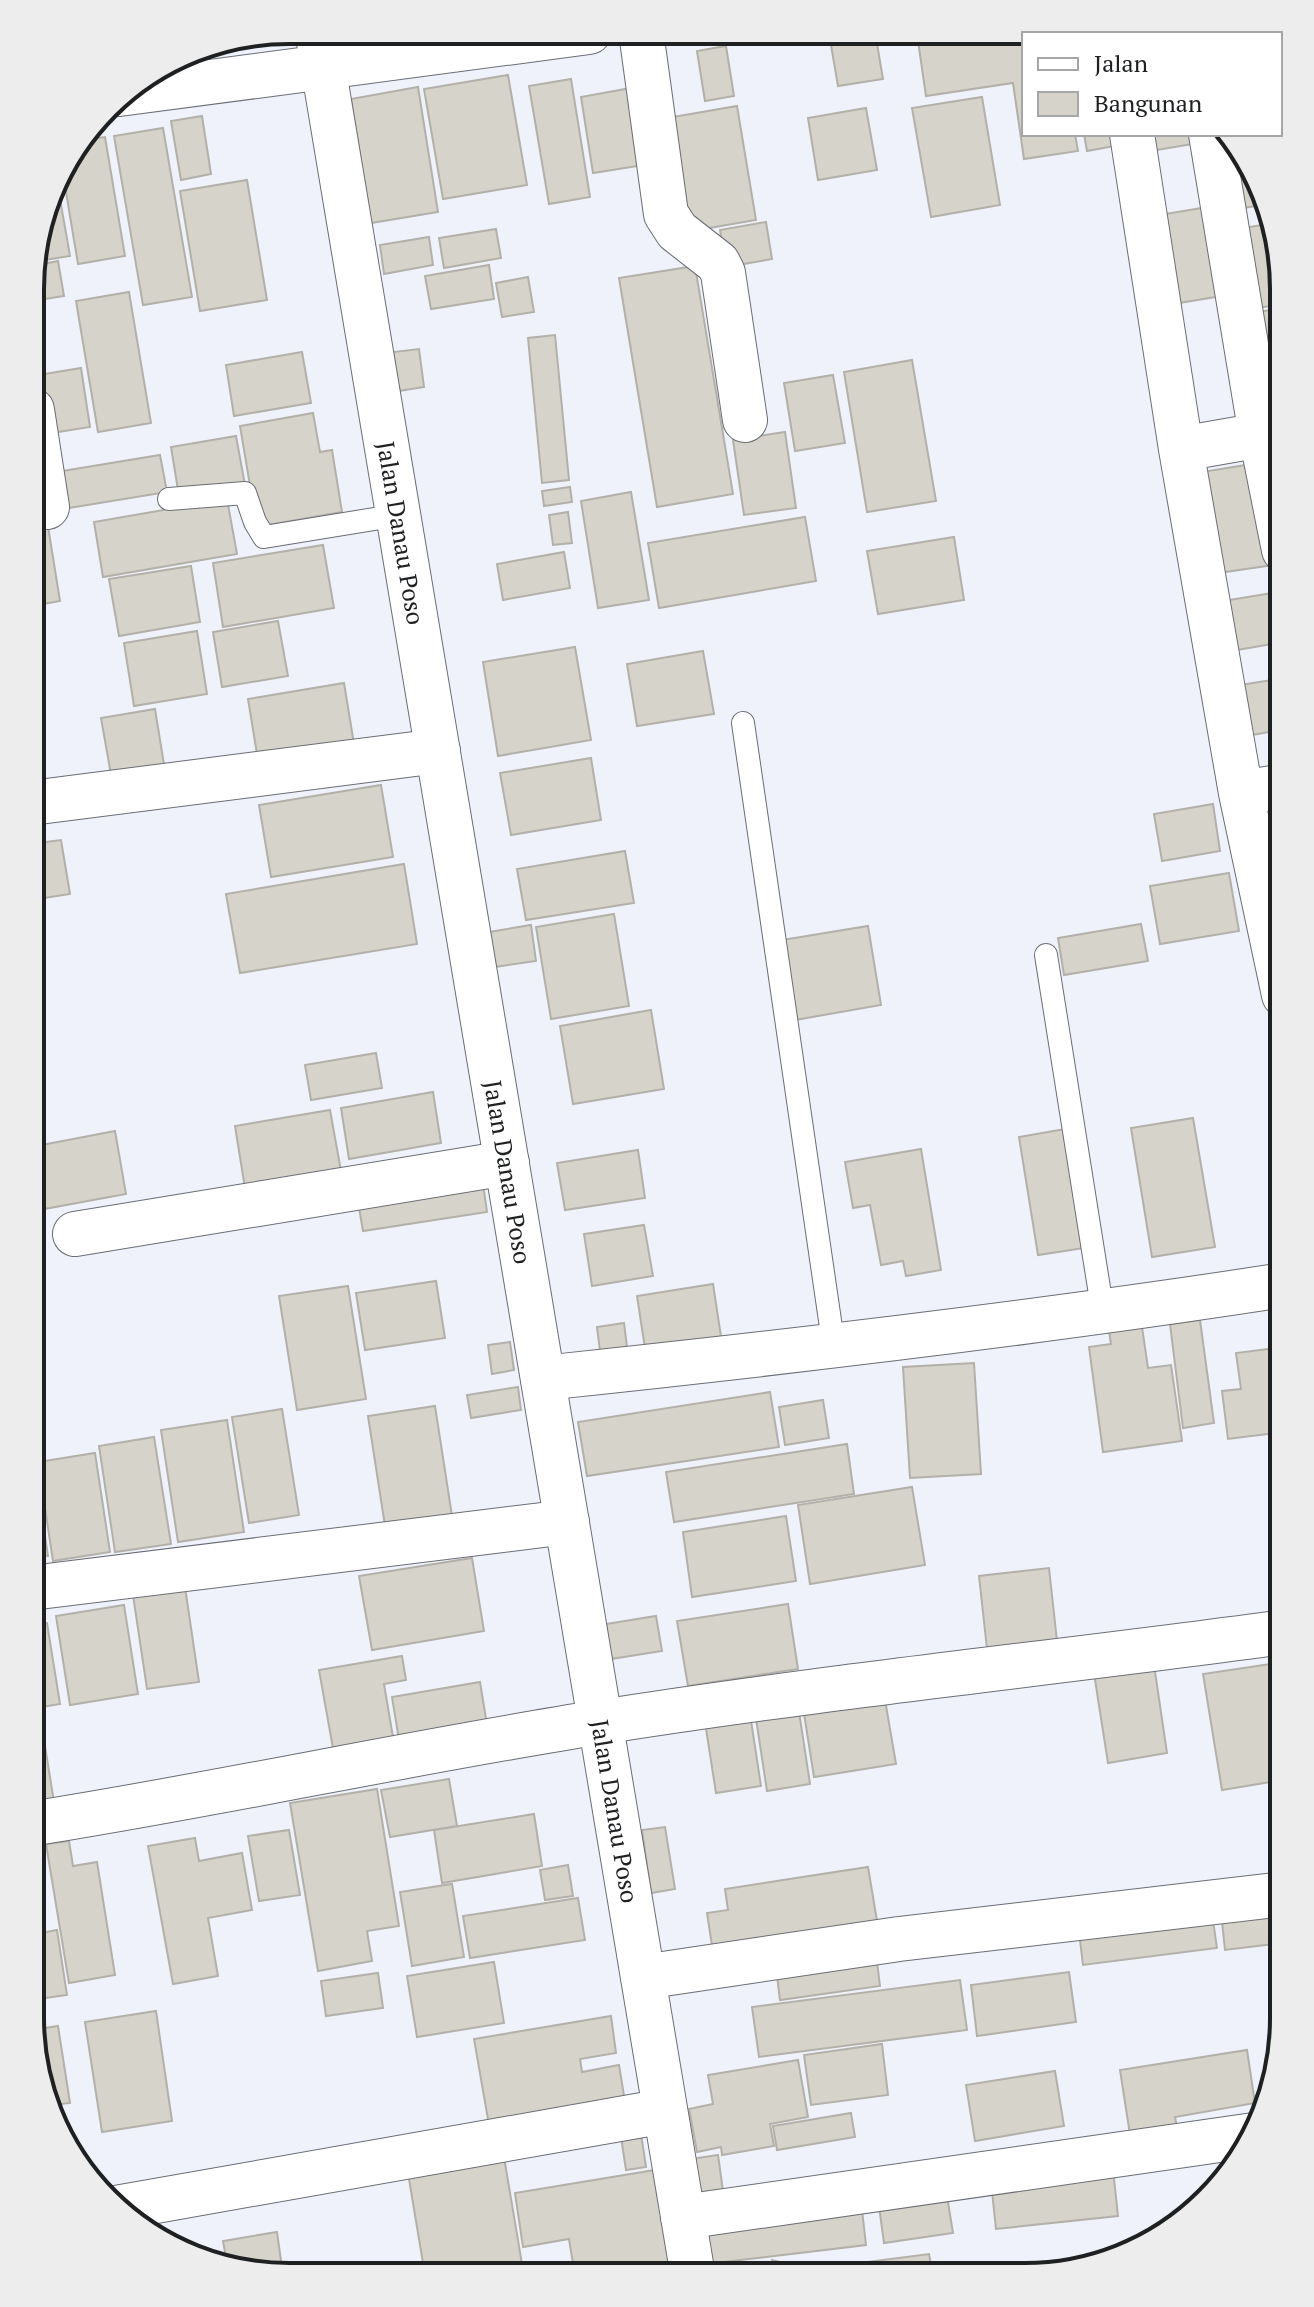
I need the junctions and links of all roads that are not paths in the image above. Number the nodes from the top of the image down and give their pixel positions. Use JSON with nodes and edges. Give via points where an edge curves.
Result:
{"nodes":[{"id":1,"x":400,"y":44,"type":"edge"},
{"id":2,"x":643,"y":44,"type":"edge"},
{"id":3,"x":321,"y":49,"type":"edge"},
{"id":4,"x":153,"y":86,"type":"edge"},
{"id":5,"x":1132,"y":136,"type":"edge"},
{"id":6,"x":1211,"y":136,"type":"edge"},
{"id":7,"x":745,"y":420,"type":"dead end"},
{"id":8,"x":1261,"y":435,"type":"junction"},
{"id":9,"x":1181,"y":449,"type":"junction"},
{"id":10,"x":1270,"y":479,"type":"edge"},
{"id":11,"x":44,"y":488,"type":"edge"},
{"id":12,"x":169,"y":499,"type":"dead end"},
{"id":13,"x":47,"y":507,"type":"dead end"},
{"id":14,"x":399,"y":515,"type":"junction"},
{"id":15,"x":743,"y":723,"type":"dead end"},
{"id":16,"x":438,"y":751,"type":"junction"},
{"id":17,"x":1270,"y":788,"type":"edge"},
{"id":18,"x":1241,"y":793,"type":"junction"},
{"id":19,"x":44,"y":801,"type":"edge"},
{"id":20,"x":1270,"y":928,"type":"edge"},
{"id":21,"x":1046,"y":955,"type":"dead end"},
{"id":22,"x":507,"y":1163,"type":"junction"},
{"id":23,"x":75,"y":1234,"type":"dead end"},
{"id":24,"x":1269,"y":1287,"type":"edge"},
{"id":25,"x":1103,"y":1313,"type":"junction"},
{"id":26,"x":834,"y":1348,"type":"junction"},
{"id":27,"x":543,"y":1378,"type":"junction"},
{"id":28,"x":567,"y":1522,"type":"junction"},
{"id":29,"x":44,"y":1586,"type":"edge"},
{"id":30,"x":1269,"y":1634,"type":"edge"},
{"id":31,"x":600,"y":1722,"type":"junction"},
{"id":32,"x":44,"y":1822,"type":"edge"},
{"id":33,"x":1269,"y":1896,"type":"edge"},
{"id":34,"x":643,"y":1977,"type":"junction"},
{"id":35,"x":665,"y":2111,"type":"junction"},
{"id":36,"x":1238,"y":2137,"type":"edge"},
{"id":37,"x":132,"y":2205,"type":"edge"},
{"id":38,"x":683,"y":2217,"type":"junction"},
{"id":39,"x":691,"y":2263,"type":"edge"}],
"edges":[{"from":1,"to":3,"type":"street"},
{"from":2,"to":7,"type":"street","via":[[666,214],[723,273]]},
{"from":3,"to":4,"type":"street"},
{"from":3,"to":14,"type":"street","name":"Jalan Danau Poso"},
{"from":5,"to":9,"type":"street"},
{"from":6,"to":8,"type":"street"},
{"from":8,"to":9,"type":"street"},
{"from":8,"to":10,"type":"street"},
{"from":9,"to":18,"type":"street"},
{"from":11,"to":13,"type":"street"},
{"from":12,"to":14,"type":"lane","via":[[245,493],[264,537]]},
{"from":14,"to":16,"type":"street","name":"Jalan Danau Poso"},
{"from":15,"to":26,"type":"lane"},
{"from":16,"to":19,"type":"street"},
{"from":16,"to":22,"type":"street","name":"Jalan Danau Poso"},
{"from":17,"to":18,"type":"street"},
{"from":18,"to":20,"type":"street"},
{"from":21,"to":25,"type":"lane"},
{"from":22,"to":23,"type":"street"},
{"from":22,"to":27,"type":"street","name":"Jalan Danau Poso"},
{"from":24,"to":25,"type":"street"},
{"from":25,"to":26,"type":"street"},
{"from":26,"to":27,"type":"street"},
{"from":27,"to":28,"type":"street","name":"Jalan Danau Poso"},
{"from":28,"to":29,"type":"street"},
{"from":28,"to":31,"type":"street","name":"Jalan Danau Poso"},
{"from":30,"to":31,"type":"street"},
{"from":31,"to":32,"type":"street"},
{"from":31,"to":34,"type":"street","name":"Jalan Danau Poso"},
{"from":33,"to":34,"type":"street","via":[[899,1939]]},
{"from":34,"to":35,"type":"street","name":"Jalan Danau Poso"},
{"from":35,"to":37,"type":"street"},
{"from":35,"to":38,"type":"street","name":"Jalan Danau Poso"},
{"from":36,"to":38,"type":"street"},
{"from":38,"to":39,"type":"street","name":"Jalan Danau Poso"}]}
